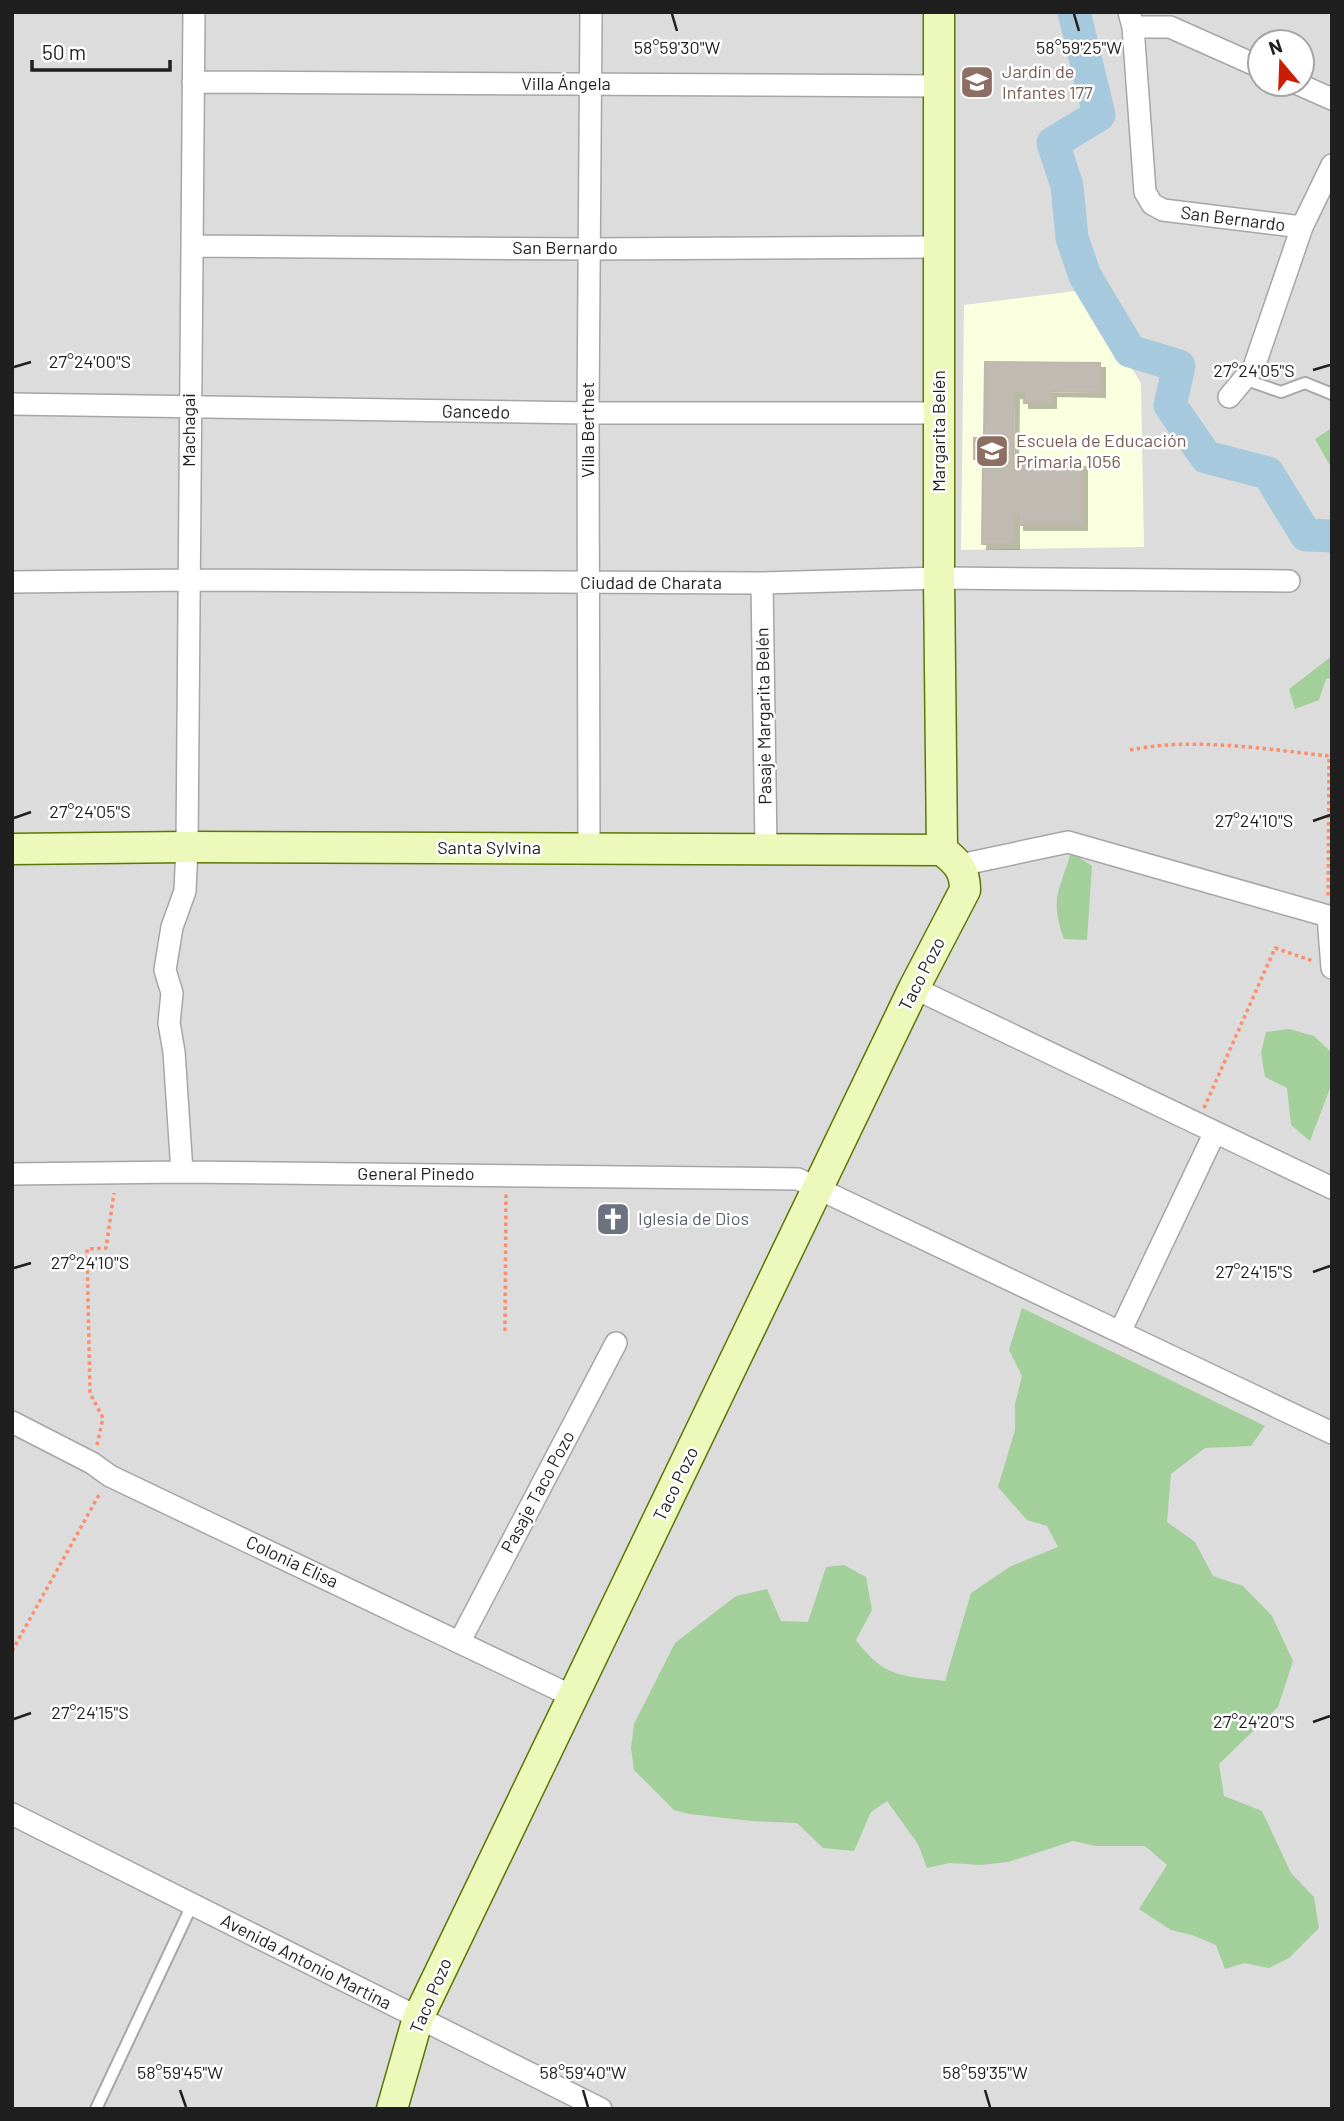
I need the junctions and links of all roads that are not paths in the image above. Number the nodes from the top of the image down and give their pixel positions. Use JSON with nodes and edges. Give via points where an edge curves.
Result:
{"nodes":[{"id":1,"x":194,"y":12,"type":"edge"},
{"id":2,"x":591,"y":12,"type":"edge"},
{"id":3,"x":939,"y":12,"type":"edge"},
{"id":4,"x":1131,"y":20,"type":"edge"},
{"id":5,"x":1246,"y":61,"type":"edge"},
{"id":6,"x":193,"y":82,"type":"junction"},
{"id":7,"x":589,"y":84,"type":"junction"},
{"id":8,"x":939,"y":86,"type":"junction"},
{"id":9,"x":1332,"y":165,"type":"edge"},
{"id":10,"x":1302,"y":227,"type":"junction"},
{"id":11,"x":192,"y":246,"type":"junction"},
{"id":12,"x":938,"y":247,"type":"junction"},
{"id":13,"x":590,"y":249,"type":"junction"},
{"id":14,"x":1244,"y":379,"type":"junction"},
{"id":15,"x":1332,"y":394,"type":"edge"},
{"id":16,"x":1229,"y":397,"type":"dead end"},
{"id":17,"x":12,"y":404,"type":"edge"},
{"id":18,"x":189,"y":408,"type":"junction"},
{"id":19,"x":588,"y":413,"type":"junction"},
{"id":20,"x":939,"y":414,"type":"junction"},
{"id":21,"x":939,"y":578,"type":"junction"},
{"id":22,"x":189,"y":580,"type":"junction"},
{"id":23,"x":1289,"y":581,"type":"dead end"},
{"id":24,"x":12,"y":582,"type":"edge"},
{"id":25,"x":589,"y":583,"type":"junction"},
{"id":26,"x":762,"y":583,"type":"junction"},
{"id":27,"x":187,"y":847,"type":"junction"},
{"id":28,"x":589,"y":848,"type":"junction"},
{"id":29,"x":12,"y":849,"type":"edge"},
{"id":30,"x":766,"y":849,"type":"junction"},
{"id":31,"x":951,"y":858,"type":"junction"},
{"id":32,"x":1332,"y":968,"type":"edge"},
{"id":33,"x":914,"y":988,"type":"junction"},
{"id":34,"x":1206,"y":1127,"type":"junction"},
{"id":35,"x":182,"y":1172,"type":"junction"},
{"id":36,"x":12,"y":1174,"type":"edge"},
{"id":37,"x":818,"y":1188,"type":"junction"},
{"id":38,"x":1332,"y":1188,"type":"edge"},
{"id":39,"x":1120,"y":1332,"type":"junction"},
{"id":40,"x":616,"y":1343,"type":"dead end"},
{"id":41,"x":12,"y":1422,"type":"edge"},
{"id":42,"x":1332,"y":1433,"type":"edge"},
{"id":43,"x":460,"y":1641,"type":"junction"},
{"id":44,"x":574,"y":1697,"type":"junction"},
{"id":45,"x":12,"y":1814,"type":"edge"},
{"id":46,"x":192,"y":1905,"type":"junction"},
{"id":47,"x":418,"y":2018,"type":"junction"},
{"id":48,"x":96,"y":2109,"type":"edge"},
{"id":49,"x":392,"y":2109,"type":"edge"},
{"id":50,"x":601,"y":2109,"type":"edge"}],
"edges":[{"from":1,"to":6,"type":"street","name":"Machagai"},
{"from":2,"to":7,"type":"street","name":"Villa Berthet"},
{"from":3,"to":8,"type":"street","name":"Margarita Belén"},
{"from":4,"to":5,"type":"street","via":[[1170,27]]},
{"from":4,"to":10,"type":"street","name":"San Bernardo","via":[[1144,192],[1152,204],[1163,211]]},
{"from":6,"to":7,"type":"street","name":"Villa Ángela"},
{"from":6,"to":11,"type":"street","name":"Machagai"},
{"from":7,"to":8,"type":"street","name":"Villa Ángela"},
{"from":7,"to":13,"type":"street","name":"Villa Berthet"},
{"from":8,"to":12,"type":"street","name":"Margarita Belén"},
{"from":9,"to":10,"type":"street"},
{"from":10,"to":14,"type":"street","via":[[1254,367]]},
{"from":11,"to":13,"type":"street","name":"San Bernardo"},
{"from":11,"to":18,"type":"street","name":"Machagai"},
{"from":12,"to":13,"type":"street","name":"San Bernardo"},
{"from":12,"to":20,"type":"street","name":"Margarita Belén"},
{"from":13,"to":19,"type":"street","name":"Villa Berthet"},
{"from":14,"to":15,"type":"lane","via":[[1280,392],[1305,383]]},
{"from":14,"to":16,"type":"street"},
{"from":17,"to":18,"type":"street","name":"Gancedo"},
{"from":18,"to":19,"type":"street","name":"Gancedo"},
{"from":18,"to":22,"type":"street","name":"Machagai"},
{"from":19,"to":20,"type":"street","name":"Gancedo"},
{"from":19,"to":25,"type":"street","name":"Villa Berthet"},
{"from":20,"to":21,"type":"street","name":"Margarita Belén"},
{"from":21,"to":23,"type":"street","name":"Ciudad de Charata"},
{"from":21,"to":26,"type":"street","name":"Ciudad de Charata"},
{"from":21,"to":31,"type":"street","name":"Margarita Belén"},
{"from":22,"to":24,"type":"street","name":"Ciudad de Charata"},
{"from":22,"to":25,"type":"street","name":"Ciudad de Charata"},
{"from":22,"to":27,"type":"street","name":"Machagai"},
{"from":25,"to":26,"type":"street","name":"Ciudad de Charata"},
{"from":25,"to":28,"type":"street","name":"Villa Berthet"},
{"from":26,"to":30,"type":"street","name":"Pasaje Margarita Belén"},
{"from":27,"to":28,"type":"street","name":"Santa Sylvina"},
{"from":27,"to":29,"type":"street","name":"Santa Sylvina"},
{"from":27,"to":35,"type":"street","name":"Machagai","via":[[185,891],[164,970],[172,993],[169,1023]]},
{"from":28,"to":30,"type":"street","name":"Santa Sylvina"},
{"from":30,"to":31,"type":"street","name":"Santa Sylvina"},
{"from":31,"to":32,"type":"street","via":[[1068,842],[1328,916]]},
{"from":31,"to":33,"type":"street","name":"Taco Pozo","via":[[965,876],[965,890]]},
{"from":33,"to":34,"type":"street"},
{"from":33,"to":37,"type":"street","name":"Taco Pozo"},
{"from":34,"to":38,"type":"street"},
{"from":34,"to":39,"type":"street"},
{"from":35,"to":36,"type":"street","name":"General Pinedo"},
{"from":35,"to":37,"type":"street","name":"General Pinedo","via":[[798,1179]]},
{"from":37,"to":39,"type":"street","name":"General Pinedo"},
{"from":37,"to":44,"type":"street","name":"Taco Pozo"},
{"from":39,"to":42,"type":"street","name":"General Pinedo"},
{"from":40,"to":43,"type":"street","name":"Pasaje Taco Pozo"},
{"from":41,"to":43,"type":"street","name":"Colonia Elisa"},
{"from":43,"to":44,"type":"street","name":"Colonia Elisa"},
{"from":44,"to":47,"type":"street","name":"Taco Pozo"},
{"from":45,"to":46,"type":"street","name":"Avenida Antonio Martina"},
{"from":46,"to":47,"type":"street","name":"Avenida Antonio Martina"},
{"from":46,"to":48,"type":"lane"},
{"from":47,"to":49,"type":"street","name":"Taco Pozo"},
{"from":47,"to":50,"type":"street","name":"Avenida Antonio Martina"}]}
